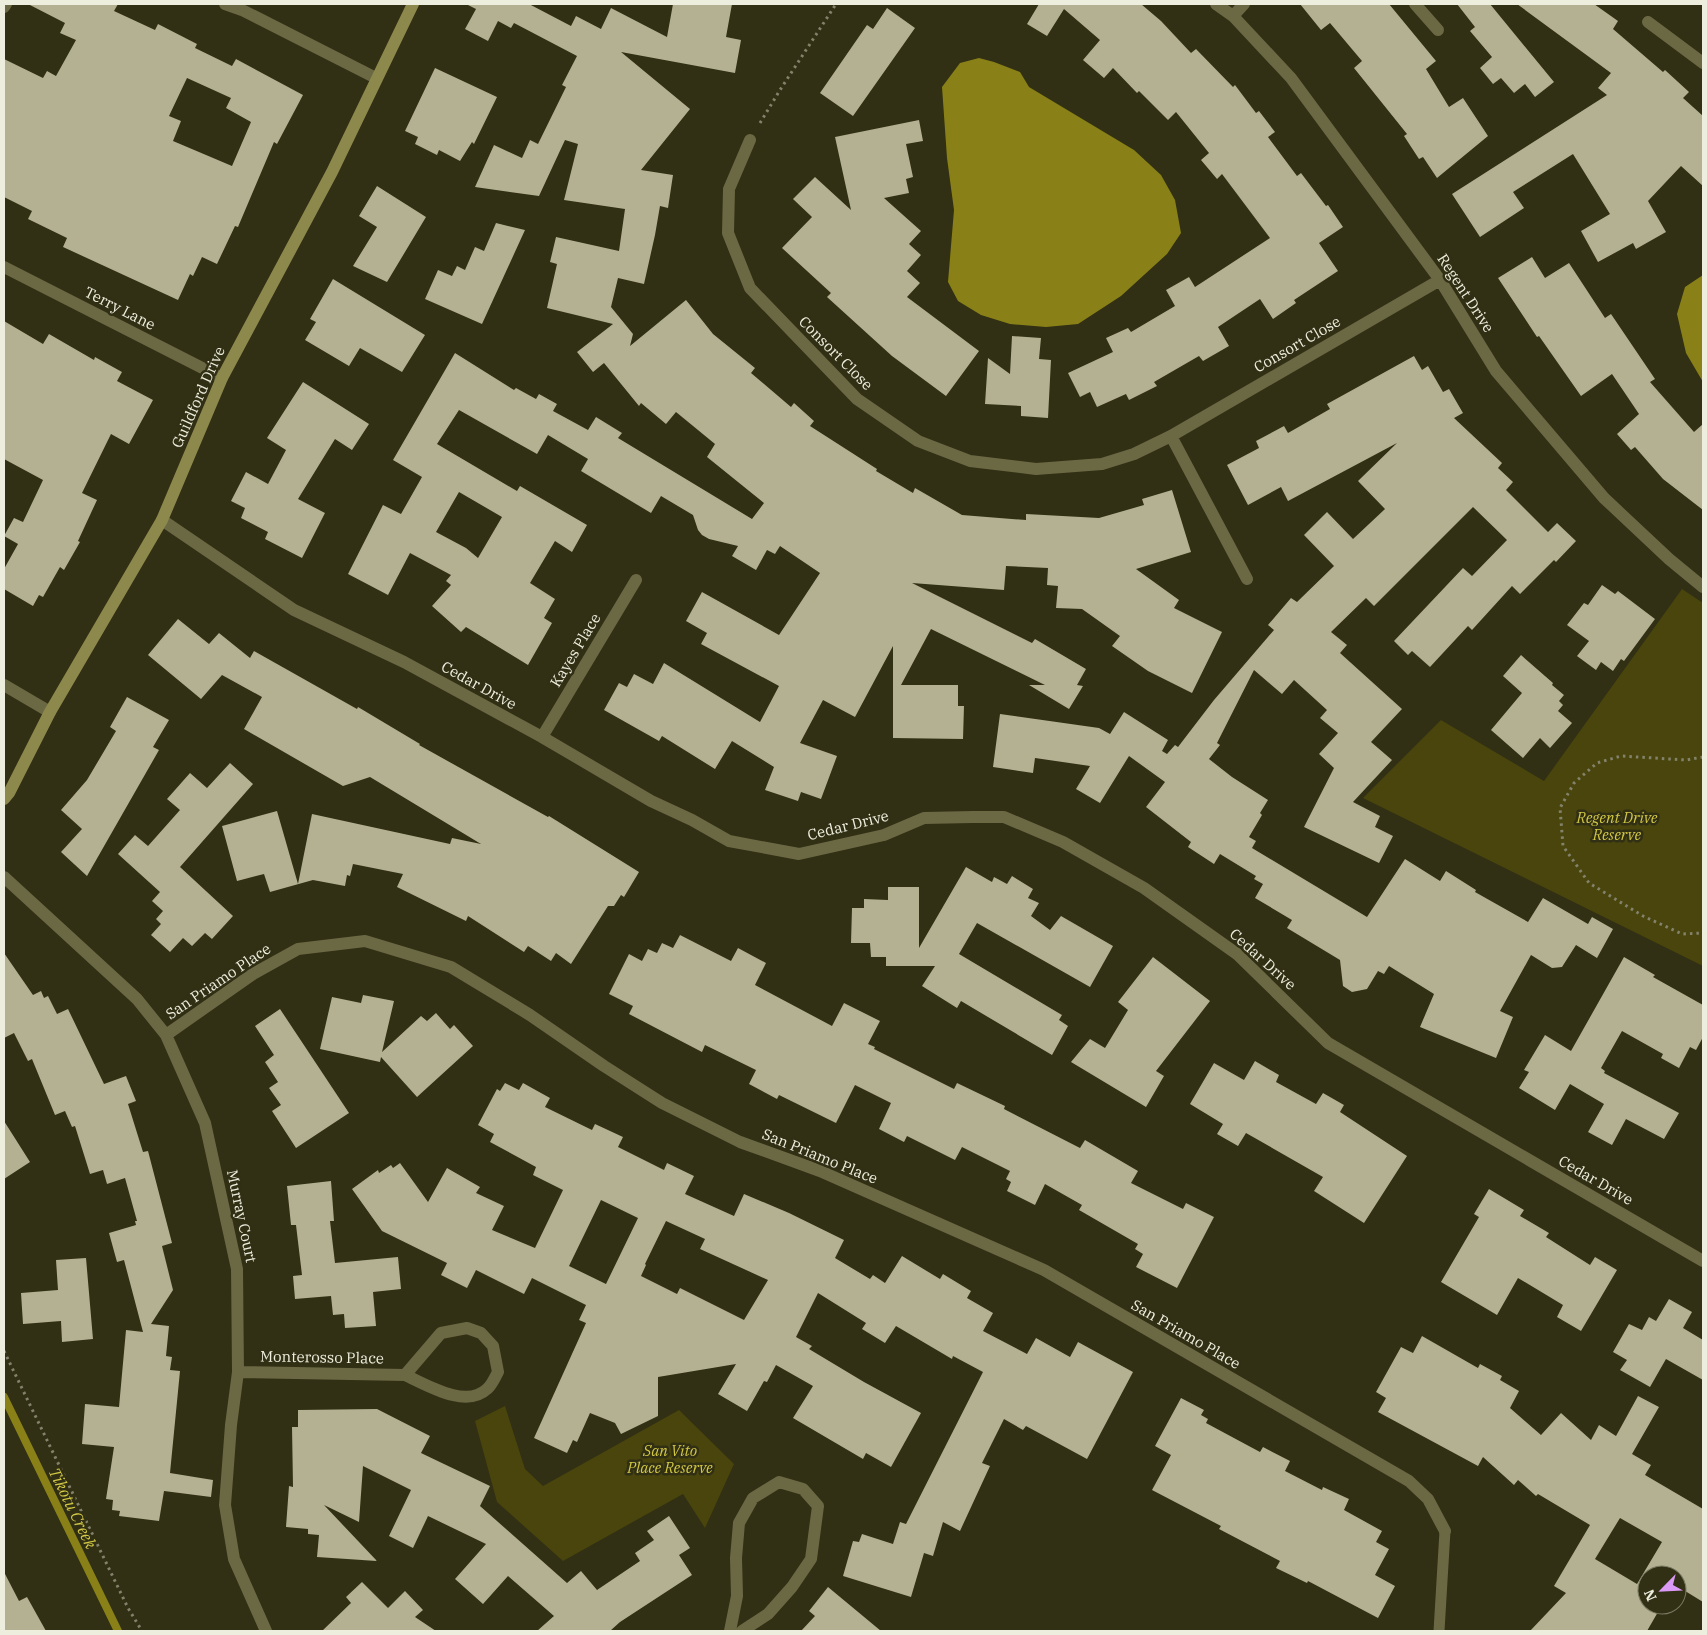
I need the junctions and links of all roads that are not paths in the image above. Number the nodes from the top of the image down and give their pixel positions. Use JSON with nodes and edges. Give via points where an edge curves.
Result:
{"nodes":[{"id":1,"x":6,"y":4,"type":"edge"},
{"id":2,"x":225,"y":4,"type":"edge"},
{"id":3,"x":413,"y":4,"type":"edge"},
{"id":4,"x":1216,"y":4,"type":"edge"},
{"id":5,"x":1244,"y":4,"type":"edge"},
{"id":6,"x":1415,"y":4,"type":"edge"},
{"id":7,"x":4,"y":7,"type":"edge"},
{"id":8,"x":244,"y":7,"type":"edge"},
{"id":9,"x":1233,"y":16,"type":"junction"},
{"id":10,"x":1648,"y":22,"type":"dead end"},
{"id":11,"x":1438,"y":30,"type":"dead end"},
{"id":12,"x":1703,"y":63,"type":"edge"},
{"id":13,"x":376,"y":78,"type":"junction"},
{"id":14,"x":750,"y":140,"type":"road end"},
{"id":15,"x":4,"y":267,"type":"edge"},
{"id":16,"x":1440,"y":280,"type":"junction"},
{"id":17,"x":222,"y":378,"type":"junction"},
{"id":18,"x":1170,"y":436,"type":"junction"},
{"id":19,"x":162,"y":520,"type":"junction"},
{"id":20,"x":1247,"y":579,"type":"dead end"},
{"id":21,"x":636,"y":580,"type":"dead end"},
{"id":22,"x":1703,"y":587,"type":"edge"},
{"id":23,"x":4,"y":685,"type":"edge"},
{"id":24,"x":50,"y":712,"type":"junction"},
{"id":25,"x":542,"y":737,"type":"junction"},
{"id":26,"x":4,"y":799,"type":"edge"},
{"id":27,"x":4,"y":877,"type":"edge"},
{"id":28,"x":166,"y":1035,"type":"junction"},
{"id":29,"x":1703,"y":1260,"type":"edge"},
{"id":30,"x":238,"y":1372,"type":"junction"},
{"id":31,"x":405,"y":1375,"type":"junction"},
{"id":32,"x":1445,"y":1531,"type":"joint"},
{"id":33,"x":266,"y":1631,"type":"edge"},
{"id":34,"x":730,"y":1631,"type":"edge"},
{"id":35,"x":742,"y":1631,"type":"edge"},
{"id":36,"x":1439,"y":1631,"type":"edge"}],
"edges":[{"from":1,"to":7,"type":"street"},
{"from":2,"to":8,"type":"street"},
{"from":3,"to":13,"type":"street","name":"Guildford Drive"},
{"from":4,"to":9,"type":"street","name":"Regent Drive"},
{"from":5,"to":9,"type":"street"},
{"from":6,"to":11,"type":"street"},
{"from":8,"to":13,"type":"street"},
{"from":9,"to":16,"type":"street","name":"Regent Drive","via":[[1291,78]]},
{"from":10,"to":12,"type":"street"},
{"from":13,"to":17,"type":"street","name":"Guildford Drive","via":[[332,172]]},
{"from":14,"to":18,"type":"street","name":"Consort Close","via":[[729,189],[728,233],[742,270],[750,288],[857,399],[918,441],[970,461],[1036,469],[1102,464],[1134,454]]},
{"from":15,"to":17,"type":"street","name":"Terry Lane"},
{"from":16,"to":18,"type":"street","name":"Consort Close"},
{"from":16,"to":22,"type":"street","name":"Regent Drive","via":[[1496,371],[1604,498],[1669,560]]},
{"from":17,"to":19,"type":"street","name":"Guildford Drive"},
{"from":18,"to":20,"type":"street"},
{"from":19,"to":24,"type":"street","name":"Guildford Drive"},
{"from":19,"to":25,"type":"street","name":"Cedar Drive","via":[[294,610],[404,662]]},
{"from":21,"to":25,"type":"street","name":"Kayes Place"},
{"from":23,"to":24,"type":"street"},
{"from":24,"to":26,"type":"street","name":"Guildford Drive"},
{"from":25,"to":29,"type":"street","name":"Cedar Drive","via":[[652,802],[729,841],[799,854],[884,835],[924,818],[973,817],[1004,818],[1063,842],[1144,888],[1237,954],[1328,1043]]},
{"from":27,"to":28,"type":"street","name":"Murray Court","via":[[137,999]]},
{"from":28,"to":30,"type":"street","name":"Murray Court","via":[[205,1123],[237,1269]]},
{"from":28,"to":32,"type":"street","name":"San Priamo Place","via":[[253,974],[298,949],[365,941],[451,967],[662,1103],[740,1142],[820,1171],[1044,1270],[1410,1481],[1428,1498]]},
{"from":30,"to":31,"type":"street","name":"Monterosso Place"},
{"from":30,"to":33,"type":"street","name":"Murray Court","via":[[225,1505],[234,1559]]},
{"from":31,"to":31,"type":"street","name":"Monterosso Place","via":[[441,1333],[467,1328],[481,1333],[493,1346],[498,1372],[487,1390],[471,1398],[446,1393]]},
{"from":32,"to":36,"type":"lane"},
{"from":34,"to":35,"type":"street","via":[[737,1596],[739,1523],[753,1498],[779,1482],[803,1489],[818,1506],[811,1559],[768,1614]]}]}
